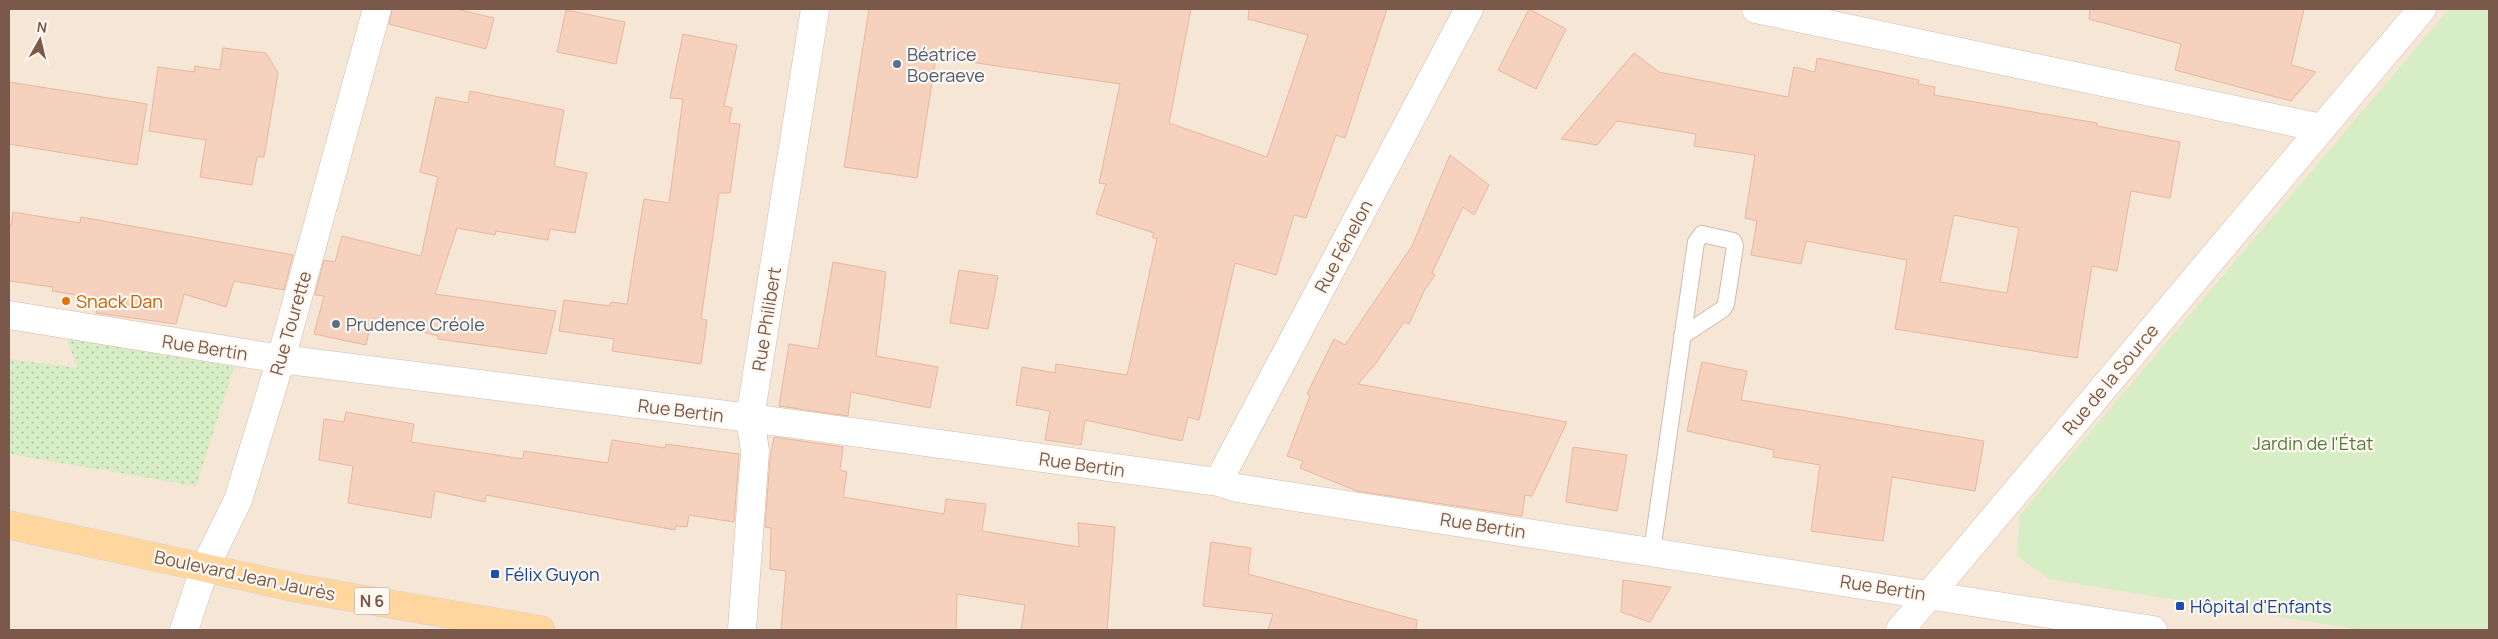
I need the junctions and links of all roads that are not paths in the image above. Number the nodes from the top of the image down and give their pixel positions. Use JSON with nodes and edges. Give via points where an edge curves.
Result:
{"nodes":[{"id":1,"x":377,"y":9,"type":"edge"},
{"id":2,"x":815,"y":9,"type":"edge"},
{"id":3,"x":1469,"y":9,"type":"edge"},
{"id":4,"x":1756,"y":9,"type":"edge"},
{"id":5,"x":2422,"y":9,"type":"edge"},
{"id":6,"x":2321,"y":128,"type":"junction"},
{"id":7,"x":9,"y":315,"type":"edge"},
{"id":8,"x":1682,"y":336,"type":"junction"},
{"id":9,"x":281,"y":359,"type":"junction"},
{"id":10,"x":750,"y":418,"type":"junction"},
{"id":11,"x":1218,"y":482,"type":"junction"},
{"id":12,"x":9,"y":525,"type":"edge"},
{"id":13,"x":1652,"y":551,"type":"junction"},
{"id":14,"x":205,"y":567,"type":"junction"},
{"id":15,"x":1928,"y":594,"type":"junction"},
{"id":16,"x":184,"y":630,"type":"edge"},
{"id":17,"x":541,"y":630,"type":"edge"},
{"id":18,"x":742,"y":630,"type":"edge"},
{"id":19,"x":1900,"y":630,"type":"edge"},
{"id":20,"x":2153,"y":630,"type":"edge"}],
"edges":[{"from":1,"to":9,"type":"street","name":"Rue Tourette"},
{"from":2,"to":10,"type":"street","name":"Rue Philibert"},
{"from":3,"to":11,"type":"street","name":"Rue Fénelon"},
{"from":4,"to":6,"type":"street"},
{"from":5,"to":6,"type":"street","name":"Rue de la Source"},
{"from":6,"to":15,"type":"street","name":"Rue de la Source"},
{"from":7,"to":9,"type":"street","name":"Rue Bertin"},
{"from":8,"to":8,"type":"lane","via":[[1726,304],[1735,246],[1728,238],[1702,234],[1698,237]]},
{"from":8,"to":13,"type":"lane"},
{"from":9,"to":10,"type":"street","name":"Rue Bertin"},
{"from":9,"to":14,"type":"street","name":"Rue Tourette","via":[[238,500]]},
{"from":10,"to":11,"type":"street","name":"Rue Bertin"},
{"from":10,"to":18,"type":"street","name":"Rue Philibert","via":[[755,451]]},
{"from":11,"to":13,"type":"street","name":"Rue Bertin","via":[[1237,488]]},
{"from":12,"to":14,"type":"main road","name":"Boulevard Jean Jaurès","number":"N 6"},
{"from":13,"to":15,"type":"street","name":"Rue Bertin"},
{"from":14,"to":16,"type":"street","name":"Rue Tourette"},
{"from":14,"to":17,"type":"main road","name":"Boulevard Jean Jaurès","number":"N 6","via":[[297,588]]},
{"from":15,"to":19,"type":"street","name":"Rue de la Source"},
{"from":15,"to":20,"type":"street","name":"Rue Bertin"}]}
